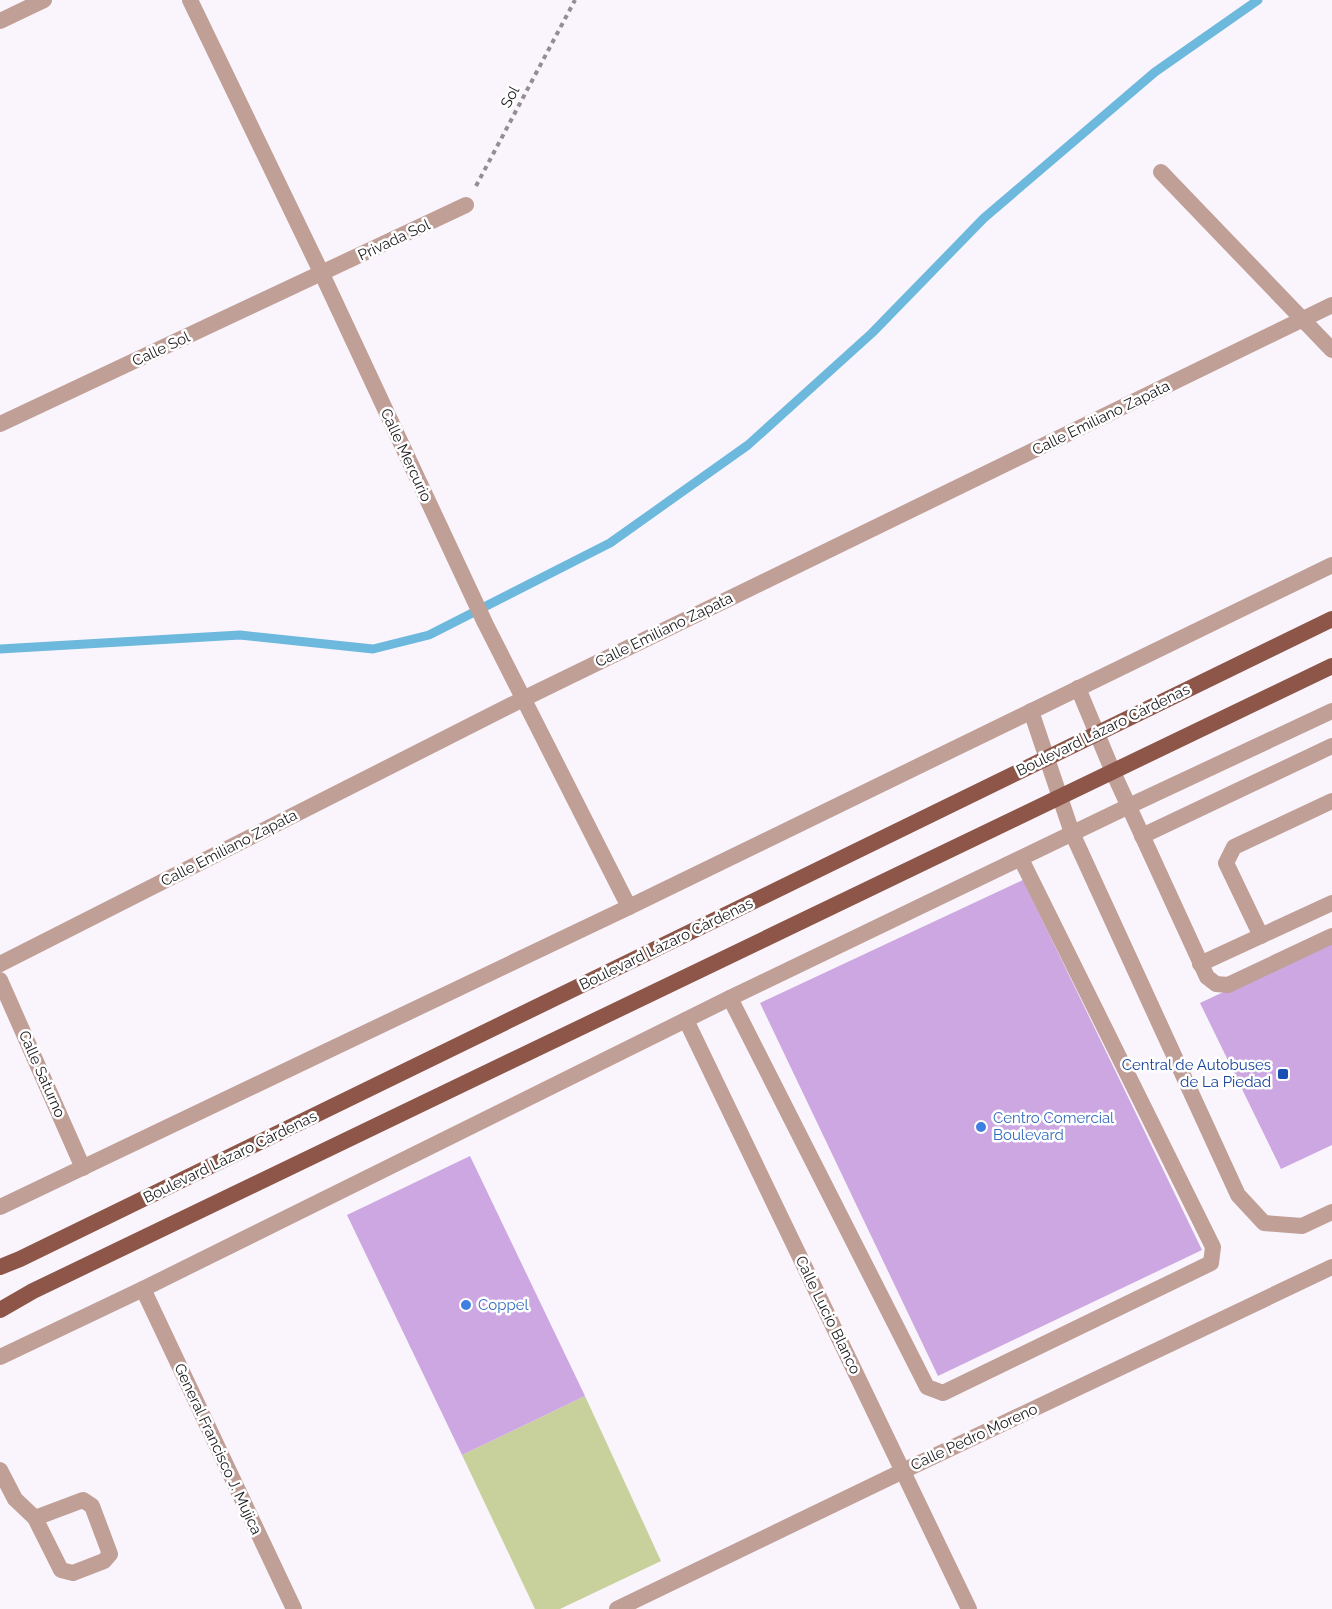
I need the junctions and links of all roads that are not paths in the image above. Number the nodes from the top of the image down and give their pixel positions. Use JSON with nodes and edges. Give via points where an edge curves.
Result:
{"nodes":[{"id":1,"x":44,"y":0,"type":"edge"},
{"id":2,"x":190,"y":0,"type":"edge"},
{"id":3,"x":0,"y":21,"type":"edge"},
{"id":4,"x":1161,"y":171,"type":"dead end"},
{"id":5,"x":466,"y":205,"type":"road end"},
{"id":6,"x":322,"y":274,"type":"junction"},
{"id":7,"x":1332,"y":304,"type":"edge"},
{"id":8,"x":1303,"y":319,"type":"junction"},
{"id":9,"x":1332,"y":350,"type":"edge"},
{"id":10,"x":0,"y":424,"type":"edge"},
{"id":11,"x":1332,"y":565,"type":"edge"},
{"id":12,"x":1332,"y":618,"type":"edge"},
{"id":13,"x":1332,"y":666,"type":"edge"},
{"id":14,"x":1078,"y":688,"type":"junction"},
{"id":15,"x":523,"y":699,"type":"junction"},
{"id":16,"x":1031,"y":711,"type":"junction"},
{"id":17,"x":1332,"y":711,"type":"edge"},
{"id":18,"x":1097,"y":733,"type":"junction"},
{"id":19,"x":1332,"y":746,"type":"edge"},
{"id":20,"x":1046,"y":758,"type":"junction"},
{"id":21,"x":1113,"y":772,"type":"junction"},
{"id":22,"x":1060,"y":797,"type":"junction"},
{"id":23,"x":1332,"y":801,"type":"edge"},
{"id":24,"x":1129,"y":806,"type":"junction"},
{"id":25,"x":1072,"y":833,"type":"junction"},
{"id":26,"x":1142,"y":836,"type":"junction"},
{"id":27,"x":1021,"y":859,"type":"junction"},
{"id":28,"x":1332,"y":903,"type":"edge"},
{"id":29,"x":629,"y":907,"type":"junction"},
{"id":30,"x":1261,"y":936,"type":"junction"},
{"id":31,"x":1332,"y":936,"type":"edge"},
{"id":32,"x":0,"y":964,"type":"edge"},
{"id":33,"x":1200,"y":964,"type":"junction"},
{"id":34,"x":0,"y":980,"type":"edge"},
{"id":35,"x":730,"y":998,"type":"junction"},
{"id":36,"x":686,"y":1020,"type":"junction"},
{"id":37,"x":83,"y":1168,"type":"junction"},
{"id":38,"x":0,"y":1208,"type":"edge"},
{"id":39,"x":1332,"y":1212,"type":"edge"},
{"id":40,"x":0,"y":1267,"type":"edge"},
{"id":41,"x":1332,"y":1267,"type":"edge"},
{"id":42,"x":143,"y":1289,"type":"junction"},
{"id":43,"x":0,"y":1310,"type":"edge"},
{"id":44,"x":0,"y":1357,"type":"edge"},
{"id":45,"x":0,"y":1470,"type":"edge"},
{"id":46,"x":903,"y":1471,"type":"junction"},
{"id":47,"x":34,"y":1518,"type":"junction"},
{"id":48,"x":294,"y":1609,"type":"edge"},
{"id":49,"x":617,"y":1609,"type":"edge"},
{"id":50,"x":969,"y":1609,"type":"edge"}],
"edges":[{"from":1,"to":3,"type":"street"},
{"from":2,"to":6,"type":"street","name":"Calle Mercurio"},
{"from":4,"to":8,"type":"street"},
{"from":5,"to":6,"type":"street","name":"Privada Sol"},
{"from":6,"to":10,"type":"street","name":"Calle Sol"},
{"from":6,"to":15,"type":"street","name":"Calle Mercurio"},
{"from":7,"to":8,"type":"street","name":"Calle Emiliano Zapata"},
{"from":8,"to":9,"type":"street"},
{"from":8,"to":15,"type":"street","name":"Calle Emiliano Zapata"},
{"from":11,"to":14,"type":"street"},
{"from":12,"to":18,"type":"main road","name":"Boulevard Lázaro Cárdenas"},
{"from":13,"to":21,"type":"main road"},
{"from":14,"to":16,"type":"street"},
{"from":14,"to":18,"type":"street"},
{"from":15,"to":29,"type":"street","name":"Calle Mercurio"},
{"from":15,"to":32,"type":"street","name":"Calle Emiliano Zapata"},
{"from":16,"to":20,"type":"street"},
{"from":16,"to":29,"type":"street"},
{"from":17,"to":24,"type":"street"},
{"from":18,"to":20,"type":"main road","name":"Boulevard Lázaro Cárdenas"},
{"from":18,"to":21,"type":"street"},
{"from":19,"to":26,"type":"street"},
{"from":20,"to":22,"type":"street"},
{"from":20,"to":40,"type":"main road","name":"Boulevard Lázaro Cárdenas"},
{"from":21,"to":22,"type":"main road"},
{"from":21,"to":24,"type":"street"},
{"from":22,"to":25,"type":"street"},
{"from":22,"to":43,"type":"main road"},
{"from":23,"to":30,"type":"street","via":[[1234,847],[1226,863]]},
{"from":24,"to":25,"type":"street"},
{"from":24,"to":26,"type":"street"},
{"from":25,"to":27,"type":"street"},
{"from":25,"to":39,"type":"street","via":[[1238,1195],[1264,1223],[1302,1226]]},
{"from":26,"to":33,"type":"street"},
{"from":27,"to":35,"type":"street"},
{"from":27,"to":35,"type":"street","via":[[1213,1246],[1211,1263],[944,1393],[927,1387]]},
{"from":28,"to":30,"type":"street"},
{"from":29,"to":37,"type":"street"},
{"from":30,"to":33,"type":"street"},
{"from":31,"to":33,"type":"street","via":[[1228,985],[1216,984]]},
{"from":34,"to":37,"type":"street","name":"Calle Saturno"},
{"from":35,"to":36,"type":"street"},
{"from":36,"to":42,"type":"street"},
{"from":36,"to":46,"type":"street","name":"Calle Lucio Blanco"},
{"from":37,"to":38,"type":"street"},
{"from":41,"to":46,"type":"street","name":"Calle Pedro Moreno"},
{"from":42,"to":44,"type":"street"},
{"from":42,"to":48,"type":"street","name":"General Francisco J. Mujica"},
{"from":45,"to":47,"type":"street","via":[[15,1499]]},
{"from":46,"to":49,"type":"street","name":"Calle Pedro Moreno"},
{"from":46,"to":50,"type":"street","name":"Calle Lucio Blanco"},
{"from":47,"to":47,"type":"street","via":[[61,1570],[73,1573],[104,1561],[110,1554],[92,1506],[83,1500]]}]}
